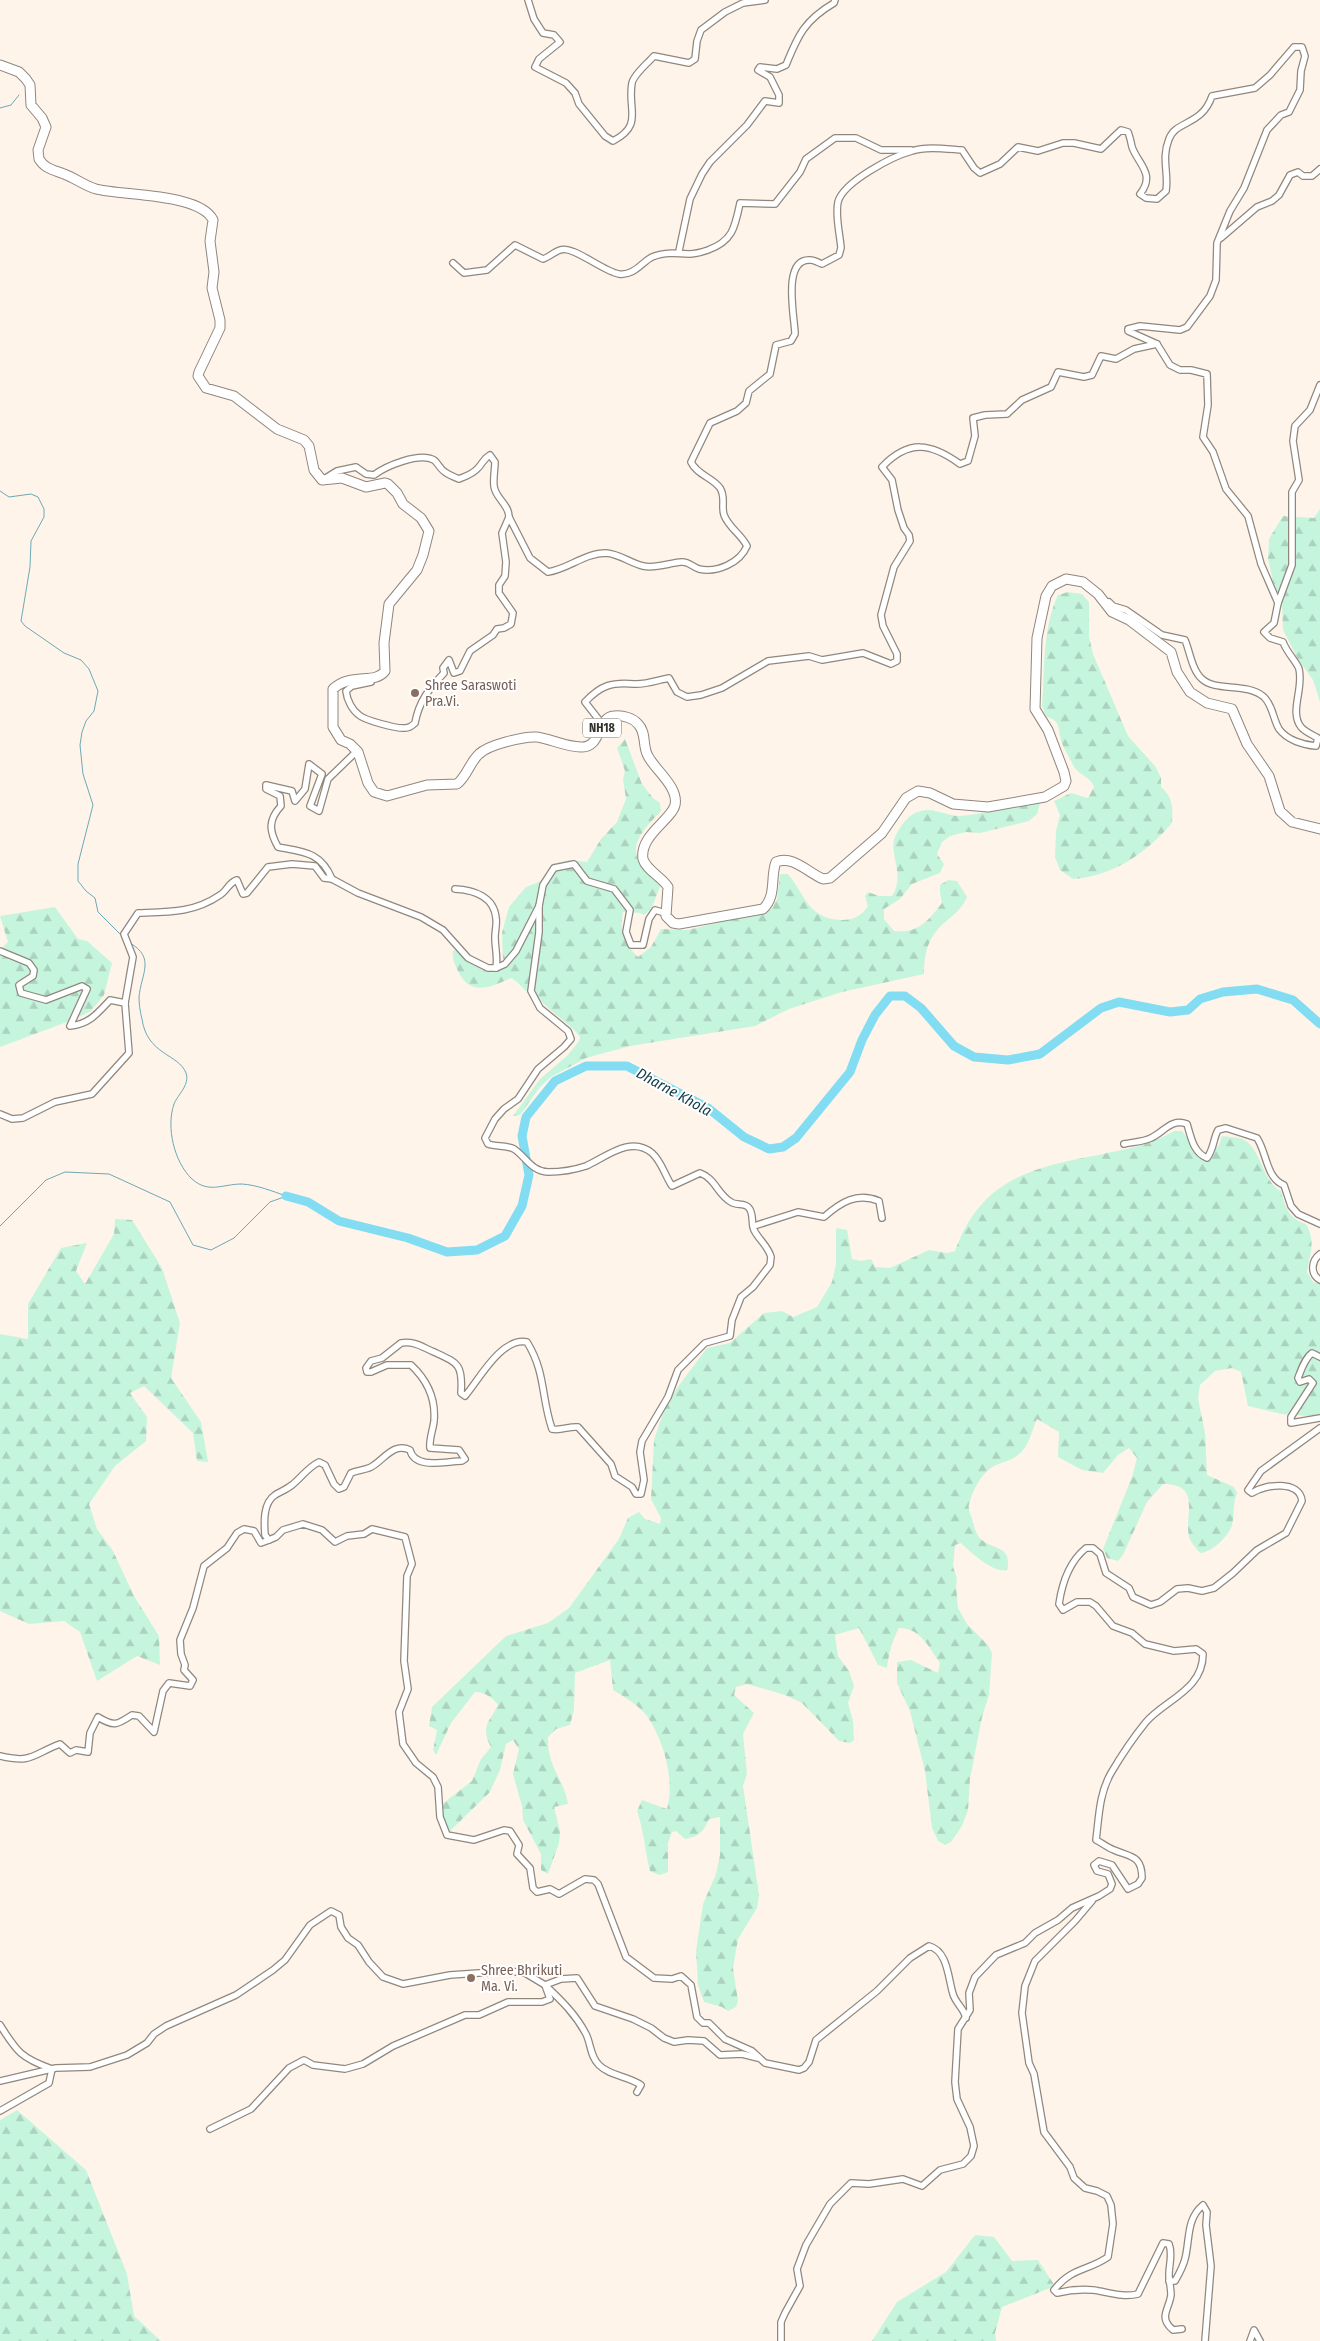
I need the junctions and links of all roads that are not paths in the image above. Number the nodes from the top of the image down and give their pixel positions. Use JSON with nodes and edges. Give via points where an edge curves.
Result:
{"nodes":[{"id":1,"x":528,"y":0,"type":"edge"},
{"id":2,"x":765,"y":0,"type":"edge"},
{"id":3,"x":835,"y":0,"type":"edge"},
{"id":4,"x":0,"y":65,"type":"edge"},
{"id":5,"x":913,"y":150,"type":"junction"},
{"id":6,"x":1320,"y":169,"type":"edge"},
{"id":7,"x":1217,"y":243,"type":"junction"},
{"id":8,"x":679,"y":251,"type":"junction"},
{"id":9,"x":453,"y":263,"type":"dead end"},
{"id":10,"x":1157,"y":344,"type":"junction"},
{"id":11,"x":1320,"y":385,"type":"edge"},
{"id":12,"x":322,"y":480,"type":"junction"},
{"id":13,"x":509,"y":517,"type":"junction"},
{"id":14,"x":1098,"y":594,"type":"junction"},
{"id":15,"x":1278,"y":602,"type":"junction"},
{"id":16,"x":377,"y":678,"type":"junction"},
{"id":17,"x":603,"y":725,"type":"junction"},
{"id":18,"x":357,"y":751,"type":"junction"},
{"id":19,"x":1320,"y":830,"type":"edge"},
{"id":20,"x":332,"y":879,"type":"junction"},
{"id":21,"x":455,"y":889,"type":"dead end"},
{"id":22,"x":539,"y":906,"type":"junction"},
{"id":23,"x":666,"y":913,"type":"junction"},
{"id":24,"x":0,"y":951,"type":"edge"},
{"id":25,"x":496,"y":968,"type":"junction"},
{"id":26,"x":126,"y":1003,"type":"junction"},
{"id":27,"x":0,"y":1114,"type":"edge"},
{"id":28,"x":1124,"y":1144,"type":"dead end"},
{"id":29,"x":882,"y":1218,"type":"dead end"},
{"id":30,"x":1320,"y":1224,"type":"edge"},
{"id":31,"x":754,"y":1226,"type":"junction"},
{"id":32,"x":1320,"y":1254,"type":"edge"},
{"id":33,"x":1320,"y":1280,"type":"edge"},
{"id":34,"x":1320,"y":1357,"type":"edge"},
{"id":35,"x":1320,"y":1418,"type":"edge"},
{"id":36,"x":1320,"y":1428,"type":"edge"},
{"id":37,"x":269,"y":1540,"type":"junction"},
{"id":38,"x":0,"y":1756,"type":"edge"},
{"id":39,"x":1093,"y":1899,"type":"junction"},
{"id":40,"x":545,"y":1985,"type":"junction"},
{"id":41,"x":966,"y":2018,"type":"junction"},
{"id":42,"x":0,"y":2024,"type":"edge"},
{"id":43,"x":758,"y":2058,"type":"junction"},
{"id":44,"x":52,"y":2069,"type":"junction"},
{"id":45,"x":0,"y":2082,"type":"edge"},
{"id":46,"x":637,"y":2092,"type":"dead end"},
{"id":47,"x":0,"y":2111,"type":"edge"},
{"id":48,"x":210,"y":2129,"type":"dead end"},
{"id":49,"x":1170,"y":2281,"type":"junction"},
{"id":50,"x":1182,"y":2329,"type":"dead end"},
{"id":51,"x":781,"y":2341,"type":"edge"},
{"id":52,"x":1204,"y":2341,"type":"edge"},
{"id":53,"x":1250,"y":2341,"type":"edge"},
{"id":54,"x":1260,"y":2341,"type":"edge"}],
"edges":[{"from":1,"to":2,"type":"street","via":[[543,33],[554,35],[560,42],[539,59],[535,67],[566,82],[575,92],[579,104],[613,141],[627,132],[634,120],[632,82],[654,56],[689,63],[695,59],[701,30],[738,6]]},
{"from":3,"to":8,"type":"street","via":[[806,26],[786,66],[777,69],[760,67],[758,70],[770,77],[780,95],[779,103],[765,101],[743,130],[710,162],[690,199]]},
{"from":4,"to":12,"type":"main road","via":[[19,72],[30,85],[31,105],[46,127],[38,150],[39,159],[49,169],[99,190],[162,197],[208,211],[213,220],[210,241],[214,272],[212,288],[220,328],[199,372],[199,380],[214,392],[234,396],[283,433],[304,440],[309,446],[314,470]]},
{"from":5,"to":7,"type":"street","via":[[962,150],[980,173],[1000,164],[1018,147],[1038,151],[1074,143],[1101,149],[1121,130],[1128,132],[1132,147],[1146,168],[1146,180],[1140,194],[1157,200],[1166,191],[1165,152],[1176,129],[1208,109],[1212,96],[1255,88],[1294,47],[1302,47],[1305,56],[1300,90],[1289,112],[1281,115],[1267,130]]},
{"from":5,"to":8,"type":"street","via":[[881,150],[856,138],[835,138],[806,159],[775,204],[740,203],[733,229],[721,245],[696,254]]},
{"from":5,"to":13,"type":"street","via":[[866,174],[842,193],[838,201],[839,255],[822,264],[810,260],[802,262],[791,282],[795,334],[791,341],[776,346],[770,374],[749,391],[746,403],[737,411],[710,423],[694,454],[691,462],[694,468],[720,489],[724,514],[747,546],[744,554],[720,568],[702,569],[684,561],[644,566],[605,553],[548,572],[530,558]]},
{"from":6,"to":7,"type":"street","via":[[1312,176],[1298,172],[1290,175],[1279,195],[1257,207],[1224,233]]},
{"from":7,"to":10,"type":"street","via":[[1216,280],[1210,296],[1187,327],[1180,330],[1140,326],[1128,329],[1133,335]]},
{"from":8,"to":9,"type":"street","via":[[650,258],[644,265],[620,274],[585,259],[575,251],[561,250],[543,259],[515,245],[487,270],[464,273]]},
{"from":10,"to":15,"type":"street","via":[[1170,365],[1207,374],[1208,406],[1203,437],[1213,452],[1226,489],[1248,516],[1261,564]]},
{"from":10,"to":17,"type":"street","via":[[1134,349],[1116,359],[1101,356],[1092,375],[1084,377],[1058,372],[1051,386],[1022,400],[1006,414],[972,418],[975,436],[968,461],[960,464],[939,450],[926,446],[902,452],[882,467],[892,480],[898,510],[910,541],[894,567],[881,615],[897,661],[890,664],[863,653],[822,660],[809,656],[768,661],[722,688],[686,698],[677,692],[669,678],[612,684],[595,691],[585,702]]},
{"from":11,"to":15,"type":"street","via":[[1310,410],[1295,426],[1299,480],[1292,492],[1292,565]]},
{"from":12,"to":13,"type":"street","via":[[337,471],[356,467],[374,475],[400,462],[421,458],[434,460],[444,471],[459,479],[480,467],[490,455],[495,462],[494,486],[509,511]]},
{"from":12,"to":16,"type":"main road","via":[[342,478],[366,487],[388,484],[403,504],[421,518],[429,531],[417,570],[389,604],[384,643],[385,671]]},
{"from":13,"to":16,"type":"street","via":[[502,533],[506,562],[499,593],[513,613],[511,624],[498,629],[470,651],[460,671],[454,672],[449,660],[443,668],[444,673],[430,686],[422,700],[415,723],[407,728],[394,728],[364,719],[348,702],[346,691],[352,686]]},
{"from":14,"to":15,"type":"street","via":[[1162,635],[1185,640],[1194,668],[1202,679],[1214,685],[1250,690],[1264,697],[1279,728],[1288,738],[1316,746],[1318,738],[1301,727],[1296,712],[1301,685],[1298,667],[1283,642],[1270,638],[1264,632],[1274,623]]},
{"from":14,"to":19,"type":"main road","via":[[1112,612],[1129,620],[1171,652],[1177,672],[1190,692],[1207,703],[1232,708],[1247,744],[1269,776],[1280,811],[1292,822]]},
{"from":14,"to":23,"type":"main road","via":[[1083,582],[1066,579],[1052,586],[1046,596],[1036,638],[1035,709],[1048,730],[1064,772],[1066,781],[1060,788],[1045,797],[988,807],[953,804],[918,791],[906,798],[882,833],[830,878],[822,880],[793,861],[783,859],[776,862],[773,869],[771,899],[764,909],[679,924],[668,919]]},
{"from":16,"to":18,"type":"main road","via":[[346,680],[333,689],[333,727],[341,740]]},
{"from":17,"to":18,"type":"main road","number":"NH18","via":[[588,746],[579,748],[536,737],[512,741],[480,753],[457,784],[427,785],[387,796],[374,792],[370,786]]},
{"from":17,"to":23,"type":"main road","number":"NH18","via":[[612,716],[630,718],[640,725],[648,757],[674,792],[675,807],[655,829],[644,851],[646,865],[668,887]]},
{"from":18,"to":20,"type":"street","via":[[328,779],[319,810],[310,806],[322,774],[309,764],[305,789],[295,801],[292,791],[266,785],[266,789],[280,796],[281,806],[274,813],[270,833],[278,847],[316,857],[326,865]]},
{"from":20,"to":25,"type":"street","via":[[358,893],[421,917],[443,930],[468,958],[488,968]]},
{"from":20,"to":26,"type":"street","via":[[324,878],[315,866],[268,867],[247,893],[243,894],[237,880],[232,881],[221,895],[185,911],[138,913],[124,934],[133,957]]},
{"from":21,"to":25,"type":"street","via":[[479,893],[492,906],[496,915]]},
{"from":22,"to":23,"type":"street","via":[[543,885],[554,868],[574,864],[587,881],[614,889],[630,910],[626,932],[631,944],[643,945],[649,919],[655,910]]},
{"from":22,"to":25,"type":"street","via":[[516,951],[505,964]]},
{"from":22,"to":31,"type":"street","via":[[531,991],[540,1008],[568,1031],[571,1039],[538,1069],[518,1099],[495,1119],[485,1138],[488,1144],[514,1149],[540,1171],[550,1172],[584,1166],[618,1149],[634,1145],[652,1153],[672,1186],[704,1174],[732,1204],[747,1205]]},
{"from":24,"to":26,"type":"street","via":[[29,963],[34,970],[33,976],[18,985],[22,993],[46,1000],[82,986],[86,989],[70,1026],[92,1020],[110,1000]]},
{"from":26,"to":27,"type":"street","via":[[129,1053],[92,1094],[55,1102],[23,1118],[12,1119]]},
{"from":28,"to":30,"type":"street","via":[[1150,1139],[1180,1121],[1186,1124],[1194,1146],[1207,1158],[1218,1130],[1226,1128],[1257,1138],[1268,1169],[1277,1182],[1284,1185],[1291,1206],[1298,1214]]},
{"from":29,"to":31,"type":"street","via":[[879,1201],[860,1197],[844,1202],[824,1217],[798,1212]]},
{"from":31,"to":37,"type":"street","via":[[769,1250],[770,1265],[741,1297],[730,1336],[705,1343],[678,1370],[668,1397],[642,1441],[640,1452],[644,1480],[641,1494],[636,1494],[632,1487],[615,1476],[611,1464],[578,1427],[552,1429],[538,1362],[527,1342],[513,1344],[499,1354],[484,1368],[465,1396],[461,1393],[462,1377],[456,1363],[419,1343],[401,1343],[382,1358],[371,1361],[367,1372],[387,1365],[411,1365],[423,1376],[430,1390],[434,1409],[430,1448],[459,1450],[465,1459],[426,1464],[419,1462],[405,1447],[396,1448],[370,1467],[351,1473],[344,1487],[339,1488],[325,1465],[318,1462],[267,1503],[264,1528]]},
{"from":32,"to":33,"type":"street","via":[[1312,1265]]},
{"from":34,"to":35,"type":"street","via":[[1312,1353],[1309,1355],[1300,1371],[1300,1382],[1308,1379],[1313,1382],[1291,1417],[1291,1423]]},
{"from":36,"to":39,"type":"street","via":[[1260,1471],[1248,1490],[1252,1493],[1274,1485],[1300,1493],[1302,1501],[1286,1533],[1257,1550],[1234,1574],[1214,1588],[1202,1591],[1177,1589],[1160,1602],[1150,1605],[1134,1597],[1129,1588],[1106,1573],[1100,1554],[1094,1548],[1086,1548],[1075,1558],[1062,1588],[1059,1604],[1063,1610],[1077,1602],[1090,1602],[1113,1626],[1132,1633],[1145,1644],[1174,1651],[1196,1649],[1202,1654],[1203,1661],[1182,1696],[1147,1721],[1111,1773],[1102,1793],[1096,1840],[1113,1850],[1129,1854],[1139,1862],[1142,1878],[1128,1889],[1112,1865],[1099,1861],[1094,1865],[1097,1871],[1108,1874],[1112,1884],[1110,1889]]},
{"from":37,"to":38,"type":"street","via":[[261,1543],[254,1531],[244,1529],[204,1566],[180,1640],[184,1670],[193,1680],[190,1686],[169,1683],[163,1691],[154,1732],[139,1716],[132,1714],[119,1724],[109,1724],[98,1717],[90,1734],[88,1752],[76,1750],[70,1753],[60,1744],[33,1758]]},
{"from":37,"to":43,"type":"street","via":[[283,1530],[303,1524],[322,1530],[335,1542],[372,1530],[405,1537],[412,1564],[407,1576],[404,1660],[408,1689],[399,1712],[403,1744],[438,1786],[440,1817],[447,1835],[474,1840],[510,1831],[519,1844],[517,1854],[530,1868],[537,1892],[550,1889],[559,1894],[586,1879],[594,1880],[626,1957],[654,1978],[681,1976],[690,1985],[697,2017],[710,2024],[725,2039],[752,2050]]},
{"from":39,"to":41,"type":"street","via":[[1072,1908],[1035,1932],[1025,1943],[996,1955],[975,1977]]},
{"from":39,"to":49,"type":"street","via":[[1035,1961],[1025,1986],[1022,2013],[1044,2132],[1070,2167],[1074,2178],[1084,2188],[1107,2196],[1112,2206],[1108,2257],[1069,2275],[1054,2290],[1057,2293],[1093,2290],[1138,2294],[1164,2243],[1169,2244],[1171,2250]]},
{"from":40,"to":43,"type":"street","via":[[561,1979],[578,1978],[595,2006],[633,2019],[664,2038],[674,2042],[704,2041],[720,2055],[742,2054]]},
{"from":40,"to":44,"type":"street","via":[[525,1973],[508,1971],[450,1975],[403,1984],[383,1977],[358,1945],[348,1938],[339,1915],[331,1911],[310,1925],[273,1970],[236,1995],[166,2026],[127,2055],[90,2067]]},
{"from":40,"to":46,"type":"street","via":[[570,2009],[587,2036],[593,2058],[606,2070],[641,2085]]},
{"from":40,"to":48,"type":"street","via":[[550,1999],[508,2002],[479,2015],[465,2016],[393,2046],[363,2064],[344,2069],[313,2065],[304,2060],[289,2068],[251,2109]]},
{"from":41,"to":43,"type":"street","via":[[964,2009],[953,1994],[944,1958],[930,1946],[910,1958],[877,1992],[816,2040],[804,2068],[799,2070],[765,2063]]},
{"from":41,"to":51,"type":"street","via":[[958,2029],[955,2082],[957,2100],[973,2139],[971,2156],[963,2164],[940,2170],[922,2186],[904,2179],[851,2183],[830,2204],[806,2245],[797,2269],[800,2286],[785,2312]]},
{"from":42,"to":44,"type":"street","via":[[15,2050],[29,2060]]},
{"from":44,"to":45,"type":"street"},
{"from":44,"to":47,"type":"street","via":[[49,2083]]},
{"from":49,"to":50,"type":"street","via":[[1166,2324],[1173,2330]]},
{"from":49,"to":52,"type":"street","via":[[1175,2280],[1181,2271],[1187,2234],[1203,2205],[1207,2212],[1211,2266]]},
{"from":53,"to":54,"type":"street","via":[[1254,2330]]}]}
